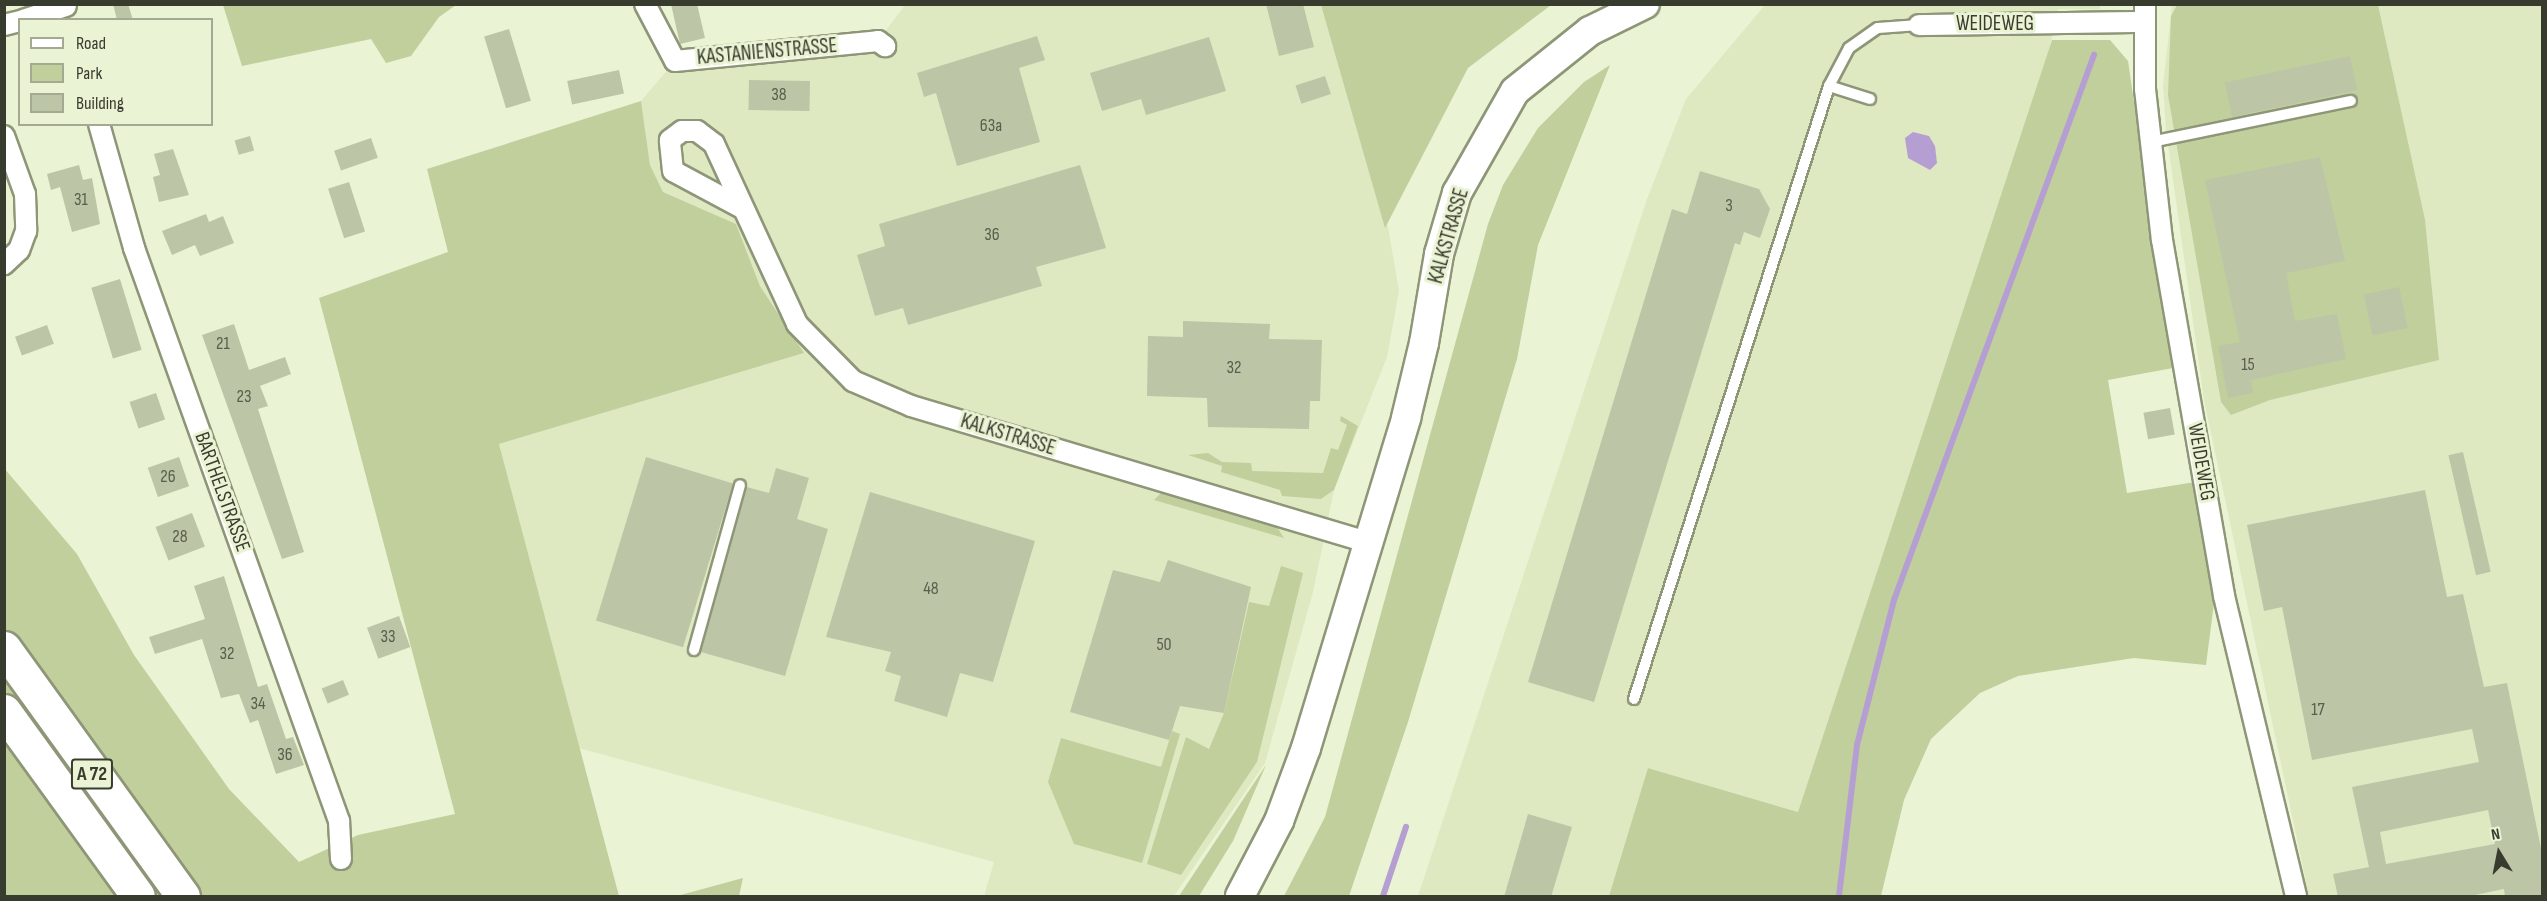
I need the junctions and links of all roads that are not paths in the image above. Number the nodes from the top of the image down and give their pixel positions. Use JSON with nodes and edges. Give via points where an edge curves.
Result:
{"nodes":[{"id":1,"x":645,"y":4,"type":"edge"},
{"id":2,"x":1645,"y":4,"type":"edge"},
{"id":3,"x":67,"y":10,"type":"edge"},
{"id":4,"x":2144,"y":13,"type":"edge"},
{"id":5,"x":30,"y":18,"type":"edge"},
{"id":6,"x":1919,"y":25,"type":"joint"},
{"id":7,"x":885,"y":46,"type":"dead end"},
{"id":8,"x":1829,"y":87,"type":"junction"},
{"id":9,"x":1870,"y":99,"type":"dead end"},
{"id":10,"x":2351,"y":101,"type":"dead end"},
{"id":11,"x":100,"y":126,"type":"edge"},
{"id":12,"x":4,"y":136,"type":"edge"},
{"id":13,"x":2151,"y":142,"type":"junction"},
{"id":14,"x":742,"y":208,"type":"dead end"},
{"id":15,"x":4,"y":264,"type":"edge"},
{"id":16,"x":740,"y":485,"type":"dead end"},
{"id":17,"x":1366,"y":542,"type":"junction"},
{"id":18,"x":4,"y":648,"type":"edge"},
{"id":19,"x":694,"y":650,"type":"dead end"},
{"id":20,"x":1634,"y":699,"type":"dead end"},
{"id":21,"x":4,"y":711,"type":"edge"},
{"id":22,"x":341,"y":859,"type":"dead end"},
{"id":23,"x":138,"y":897,"type":"edge"},
{"id":24,"x":183,"y":897,"type":"edge"},
{"id":25,"x":1240,"y":897,"type":"edge"},
{"id":26,"x":2296,"y":897,"type":"edge"}],
"edges":[{"from":1,"to":7,"type":"street","name":"KASTANIENSTRASSE","via":[[675,61],[878,41]]},
{"from":2,"to":17,"type":"main road","name":"KALKSTRASSE","via":[[1590,30],[1556,56],[1515,91],[1488,131],[1457,193],[1439,254],[1425,343],[1406,418]]},
{"from":3,"to":5,"type":"street"},
{"from":4,"to":6,"type":"street","name":"WEIDEWEG"},
{"from":4,"to":13,"type":"street","name":"WEIDEWEG"},
{"from":6,"to":8,"type":"lane","via":[[1878,28],[1849,48]]},
{"from":8,"to":9,"type":"lane"},
{"from":8,"to":20,"type":"lane"},
{"from":10,"to":13,"type":"lane"},
{"from":11,"to":22,"type":"street","name":"BARTHELSTRASSE","via":[[134,248],[339,821]]},
{"from":12,"to":15,"type":"street","via":[[25,194],[26,231],[19,250]]},
{"from":13,"to":26,"type":"street","name":"WEIDEWEG","via":[[2162,240],[2224,596]]},
{"from":14,"to":17,"type":"street","name":"KALKSTRASSE","via":[[797,324],[854,381],[911,406]]},
{"from":16,"to":19,"type":"lane"},
{"from":17,"to":25,"type":"main road","name":"KALKSTRASSE","via":[[1306,748],[1279,821]]},
{"from":18,"to":24,"type":"highway","number":"A 72"},
{"from":21,"to":23,"type":"highway","number":"A 72"}]}
